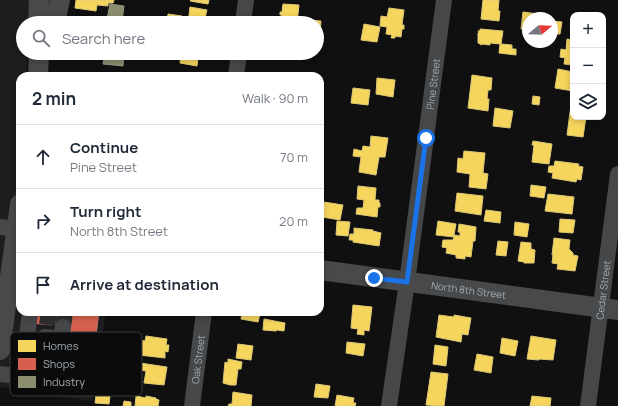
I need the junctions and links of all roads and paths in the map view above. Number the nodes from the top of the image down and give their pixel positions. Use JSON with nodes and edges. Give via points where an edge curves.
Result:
{"nodes":[{"id":1,"x":38,"y":0,"type":"edge"},
{"id":2,"x":60,"y":0,"type":"edge"},
{"id":3,"x":246,"y":0,"type":"edge"},
{"id":4,"x":444,"y":0,"type":"edge"},
{"id":5,"x":38,"y":16,"type":"edge"},
{"id":6,"x":57,"y":16,"type":"edge"},
{"id":7,"x":244,"y":16,"type":"edge"},
{"id":8,"x":38,"y":60,"type":"edge"},
{"id":9,"x":43,"y":60,"type":"edge"},
{"id":10,"x":238,"y":60,"type":"edge"},
{"id":11,"x":38,"y":72,"type":"edge"},
{"id":12,"x":39,"y":72,"type":"edge"},
{"id":13,"x":237,"y":72,"type":"edge"},
{"id":14,"x":618,"y":174,"type":"edge"},
{"id":15,"x":16,"y":216,"type":"edge"},
{"id":16,"x":12,"y":228,"type":"edge"},
{"id":17,"x":324,"y":271,"type":"edge"},
{"id":18,"x":15,"y":276,"type":"edge"},
{"id":19,"x":407,"y":282,"type":"junction"},
{"id":20,"x":609,"y":309,"type":"edge"},
{"id":21,"x":29,"y":316,"type":"edge"},
{"id":22,"x":203,"y":316,"type":"edge"},
{"id":23,"x":27,"y":332,"type":"edge"},
{"id":24,"x":37,"y":332,"type":"edge"},
{"id":25,"x":51,"y":332,"type":"edge"},
{"id":26,"x":0,"y":350,"type":"edge"},
{"id":27,"x":0,"y":374,"type":"edge"},
{"id":28,"x":10,"y":375,"type":"edge"},
{"id":29,"x":192,"y":406,"type":"edge"},
{"id":30,"x":389,"y":406,"type":"edge"},
{"id":31,"x":588,"y":406,"type":"edge"}],
"edges":[{"from":1,"to":5,"type":"main road"},
{"from":2,"to":6,"type":"main road"},
{"from":3,"to":7,"type":"street"},
{"from":4,"to":19,"type":"street","name":"Pine Street"},
{"from":8,"to":11,"type":"main road"},
{"from":9,"to":12,"type":"main road"},
{"from":10,"to":13,"type":"street"},
{"from":14,"to":20,"type":"street","name":"Cedar Street"},
{"from":15,"to":16,"type":"main road"},
{"from":16,"to":18,"type":"main road"},
{"from":17,"to":19,"type":"main road","name":"North 8th Street"},
{"from":18,"to":26,"type":"main road"},
{"from":19,"to":20,"type":"main road","name":"North 8th Street"},
{"from":19,"to":30,"type":"street","name":"Pine Street"},
{"from":20,"to":31,"type":"street","name":"Cedar Street"},
{"from":21,"to":23,"type":"street"},
{"from":22,"to":29,"type":"street","name":"Oak Street"},
{"from":24,"to":25,"type":"street","via":[[52,329]]},
{"from":27,"to":28,"type":"street"}]}
